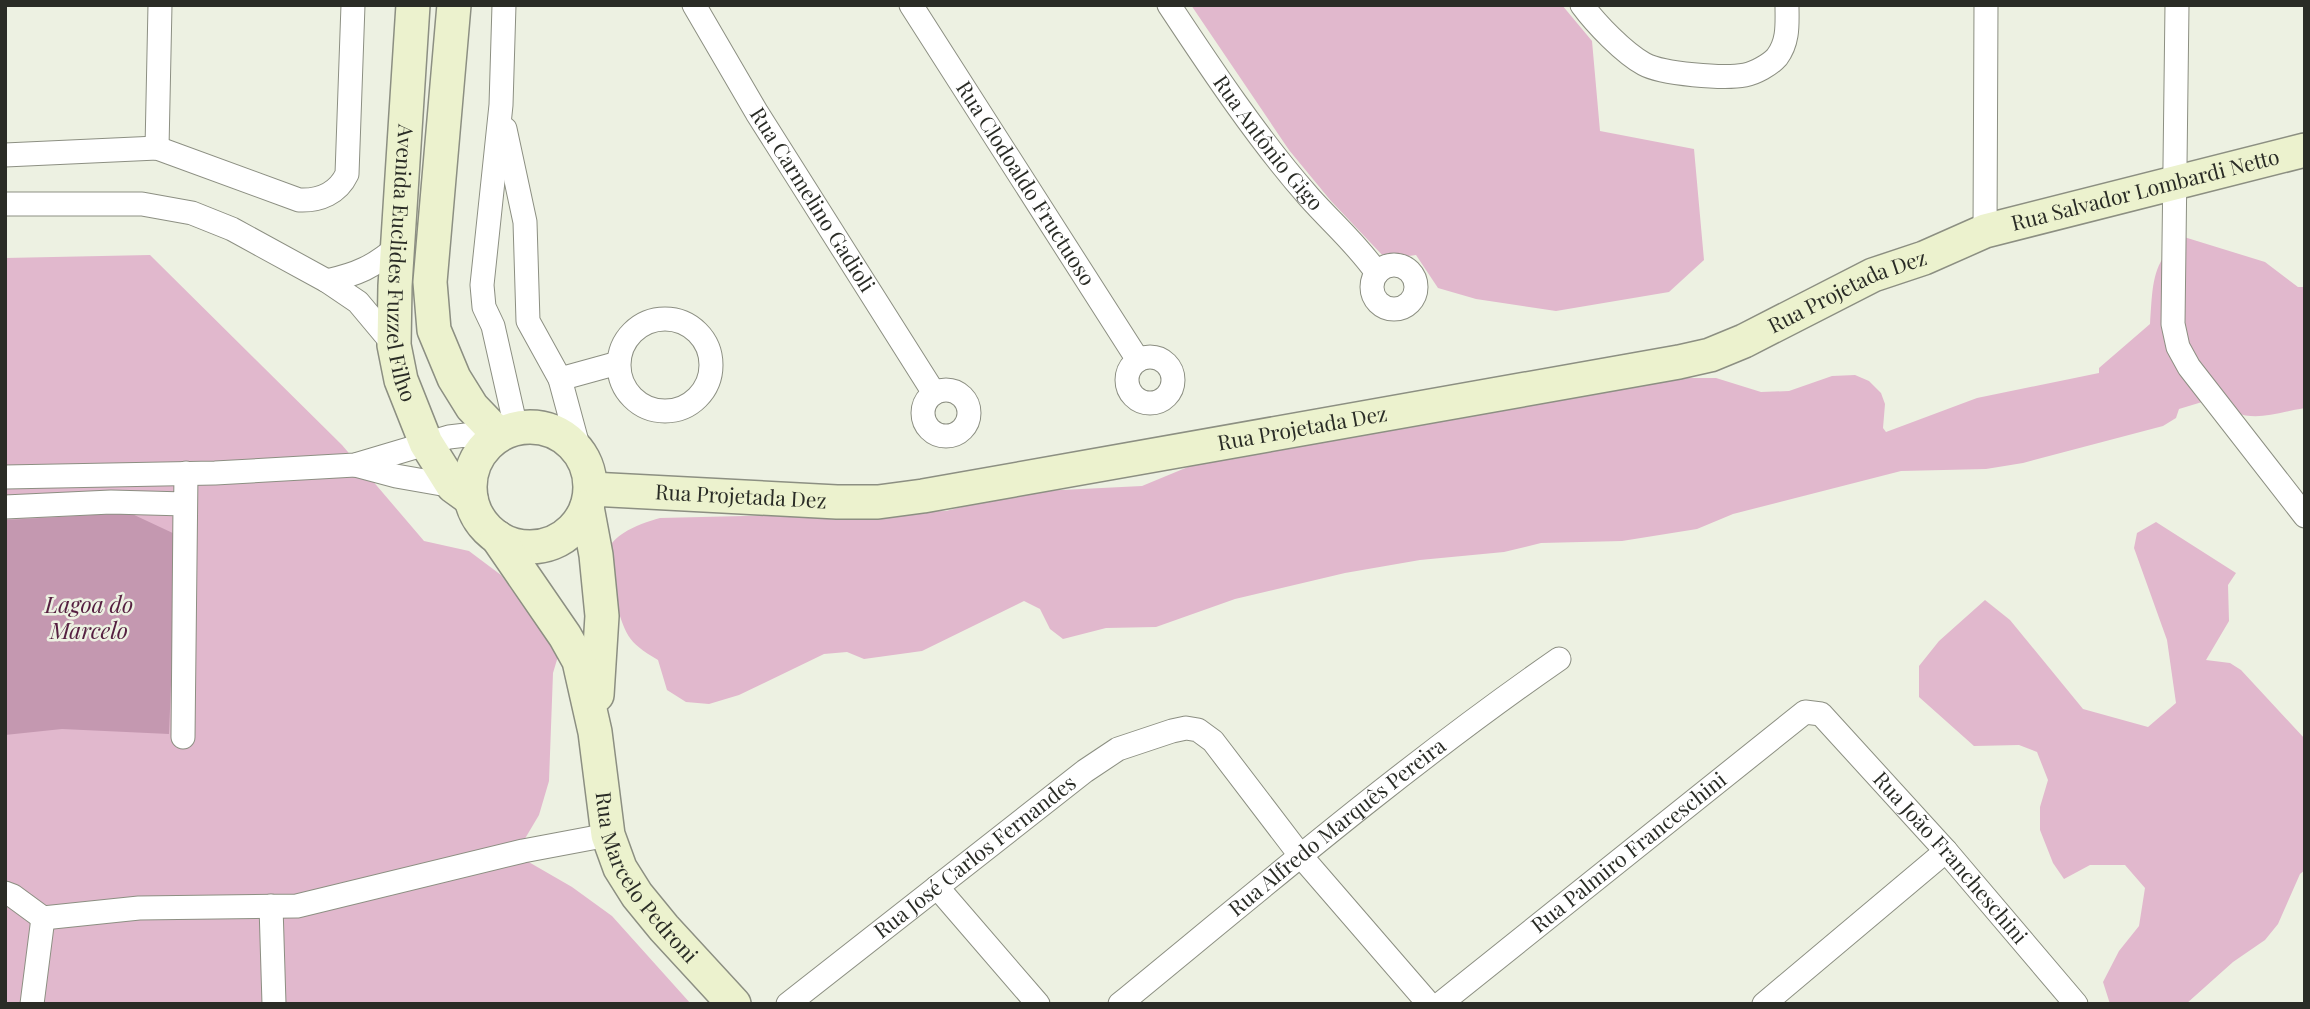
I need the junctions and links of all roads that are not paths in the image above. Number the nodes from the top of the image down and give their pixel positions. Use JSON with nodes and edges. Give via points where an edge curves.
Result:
{"nodes":[{"id":1,"x":160,"y":5,"type":"edge"},
{"id":2,"x":353,"y":5,"type":"edge"},
{"id":3,"x":413,"y":5,"type":"edge"},
{"id":4,"x":454,"y":5,"type":"edge"},
{"id":5,"x":504,"y":5,"type":"edge"},
{"id":6,"x":694,"y":5,"type":"edge"},
{"id":7,"x":911,"y":5,"type":"edge"},
{"id":8,"x":1169,"y":5,"type":"edge"},
{"id":9,"x":1582,"y":5,"type":"edge"},
{"id":10,"x":1986,"y":5,"type":"edge"},
{"id":11,"x":2177,"y":5,"type":"edge"},
{"id":12,"x":1787,"y":16,"type":"edge"},
{"id":13,"x":501,"y":105,"type":"junction"},
{"id":14,"x":157,"y":148,"type":"junction"},
{"id":15,"x":2305,"y":150,"type":"edge"},
{"id":16,"x":5,"y":155,"type":"edge"},
{"id":17,"x":2175,"y":184,"type":"junction"},
{"id":18,"x":5,"y":204,"type":"edge"},
{"id":19,"x":1986,"y":231,"type":"junction"},
{"id":20,"x":397,"y":247,"type":"junction"},
{"id":21,"x":1377,"y":273,"type":"dead end"},
{"id":22,"x":327,"y":281,"type":"junction"},
{"id":23,"x":528,"y":321,"type":"junction"},
{"id":24,"x":493,"y":326,"type":"junction"},
{"id":25,"x":394,"y":345,"type":"junction"},
{"id":26,"x":1138,"y":360,"type":"dead end"},
{"id":27,"x":618,"y":363,"type":"junction"},
{"id":28,"x":560,"y":379,"type":"junction"},
{"id":29,"x":934,"y":393,"type":"dead end"},
{"id":30,"x":501,"y":436,"type":"junction"},
{"id":31,"x":426,"y":443,"type":"junction"},
{"id":32,"x":580,"y":453,"type":"junction"},
{"id":33,"x":355,"y":465,"type":"junction"},
{"id":34,"x":186,"y":473,"type":"junction"},
{"id":35,"x":5,"y":477,"type":"edge"},
{"id":36,"x":462,"y":493,"type":"junction"},
{"id":37,"x":589,"y":498,"type":"junction"},
{"id":38,"x":5,"y":507,"type":"edge"},
{"id":39,"x":2302,"y":508,"type":"edge"},
{"id":40,"x":497,"y":537,"type":"junction"},
{"id":41,"x":1559,"y":659,"type":"dead end"},
{"id":42,"x":1821,"y":713,"type":"joint"},
{"id":43,"x":595,"y":732,"type":"junction"},
{"id":44,"x":608,"y":835,"type":"junction"},
{"id":45,"x":1945,"y":851,"type":"junction"},
{"id":46,"x":1300,"y":855,"type":"junction"},
{"id":47,"x":937,"y":887,"type":"junction"},
{"id":48,"x":5,"y":893,"type":"edge"},
{"id":49,"x":271,"y":906,"type":"junction"},
{"id":50,"x":43,"y":918,"type":"junction"},
{"id":51,"x":32,"y":1004,"type":"edge"},
{"id":52,"x":274,"y":1004,"type":"edge"},
{"id":53,"x":734,"y":1004,"type":"edge"},
{"id":54,"x":788,"y":1004,"type":"edge"},
{"id":55,"x":1038,"y":1004,"type":"edge"},
{"id":56,"x":1120,"y":1004,"type":"edge"},
{"id":57,"x":1429,"y":1004,"type":"edge"},
{"id":58,"x":1440,"y":1004,"type":"edge"},
{"id":59,"x":1764,"y":1004,"type":"edge"},
{"id":60,"x":2076,"y":1004,"type":"edge"}],
"edges":[{"from":1,"to":14,"type":"street"},
{"from":2,"to":14,"type":"street","via":[[349,154],[341,186],[315,201],[299,200]]},
{"from":3,"to":20,"type":"street","name":"Avenida Euclides Fuzzel Filho"},
{"from":4,"to":30,"type":"street","name":"Avenida Euclides Fuzzel Filho","via":[[430,282],[434,330],[472,407]]},
{"from":5,"to":13,"type":"street"},
{"from":6,"to":29,"type":"street","name":"Rua Carmelino Gadioli"},
{"from":7,"to":26,"type":"street","name":"Rua Clodoaldo Fructuoso"},
{"from":8,"to":21,"type":"street","name":"Rua Antônio Gigo","via":[[1284,166],[1360,248]]},
{"from":9,"to":12,"type":"street","via":[[1605,32],[1644,64],[1703,75],[1745,75],[1765,66],[1777,57],[1786,39]]},
{"from":10,"to":19,"type":"street"},
{"from":11,"to":17,"type":"street"},
{"from":13,"to":23,"type":"street","via":[[525,222]]},
{"from":13,"to":24,"type":"street","via":[[483,264],[484,307]]},
{"from":14,"to":16,"type":"street"},
{"from":15,"to":17,"type":"street","name":"Rua Salvador Lombardi Netto"},
{"from":17,"to":19,"type":"street","name":"Rua Salvador Lombardi Netto"},
{"from":17,"to":39,"type":"street","via":[[2173,324],[2178,347]]},
{"from":18,"to":22,"type":"street","via":[[142,204],[192,213],[232,229]]},
{"from":19,"to":37,"type":"street","name":"Rua Projetada Dez","via":[[1873,275],[1721,350],[1679,362],[878,502]]},
{"from":20,"to":22,"type":"street","via":[[361,273]]},
{"from":20,"to":25,"type":"street","name":"Avenida Euclides Fuzzel Filho"},
{"from":22,"to":25,"type":"street","via":[[358,303]]},
{"from":23,"to":24,"type":"street"},
{"from":23,"to":28,"type":"street"},
{"from":24,"to":30,"type":"street"},
{"from":25,"to":31,"type":"street","name":"Avenida Euclides Fuzzel Filho","via":[[401,380]]},
{"from":27,"to":27,"type":"street","via":[[628,394],[640,405],[669,412],[696,400],[705,389],[711,360],[707,346],[688,325],[658,319],[630,333]]},
{"from":27,"to":28,"type":"street"},
{"from":28,"to":32,"type":"street"},
{"from":30,"to":31,"type":"street","via":[[466,435]]},
{"from":30,"to":32,"type":"street","via":[[534,427],[568,440]]},
{"from":30,"to":36,"type":"street","via":[[475,463]]},
{"from":31,"to":33,"type":"street"},
{"from":31,"to":36,"type":"street","name":"Avenida Euclides Fuzzel Filho"},
{"from":32,"to":37,"type":"street","via":[[588,470]]},
{"from":33,"to":34,"type":"street"},
{"from":33,"to":36,"type":"street"},
{"from":34,"to":35,"type":"street"},
{"from":34,"to":38,"type":"street","via":[[183,737],[185,504]]},
{"from":36,"to":40,"type":"street"},
{"from":37,"to":40,"type":"street","via":[[579,523],[550,544],[532,548]]},
{"from":37,"to":43,"type":"street","name":"Rua Marcelo Pedroni","via":[[601,616]]},
{"from":40,"to":43,"type":"street","name":"Rua Marcelo Pedroni","via":[[579,661]]},
{"from":41,"to":46,"type":"street","name":"Rua Alfredo Marquês Pereira"},
{"from":42,"to":45,"type":"street","name":"Rua João Francheschini"},
{"from":42,"to":58,"type":"street","name":"Rua Palmiro Franceschini","via":[[1805,712]]},
{"from":43,"to":44,"type":"street","name":"Rua Marcelo Pedroni"},
{"from":44,"to":49,"type":"street","via":[[321,901]]},
{"from":44,"to":53,"type":"street","name":"Rua Marcelo Pedroni","via":[[620,868],[637,895]]},
{"from":45,"to":59,"type":"street"},
{"from":45,"to":60,"type":"street","name":"Rua João Francheschini"},
{"from":46,"to":47,"type":"street","name":"Rua José Carlos Fernandes","via":[[1213,741],[1186,728],[1118,749]]},
{"from":46,"to":56,"type":"street","name":"Rua Alfredo Marquês Pereira"},
{"from":46,"to":57,"type":"street"},
{"from":47,"to":54,"type":"street","name":"Rua José Carlos Fernandes"},
{"from":47,"to":55,"type":"street"},
{"from":48,"to":50,"type":"street"},
{"from":49,"to":50,"type":"street","via":[[138,908]]},
{"from":49,"to":52,"type":"street"},
{"from":50,"to":51,"type":"street"}]}
